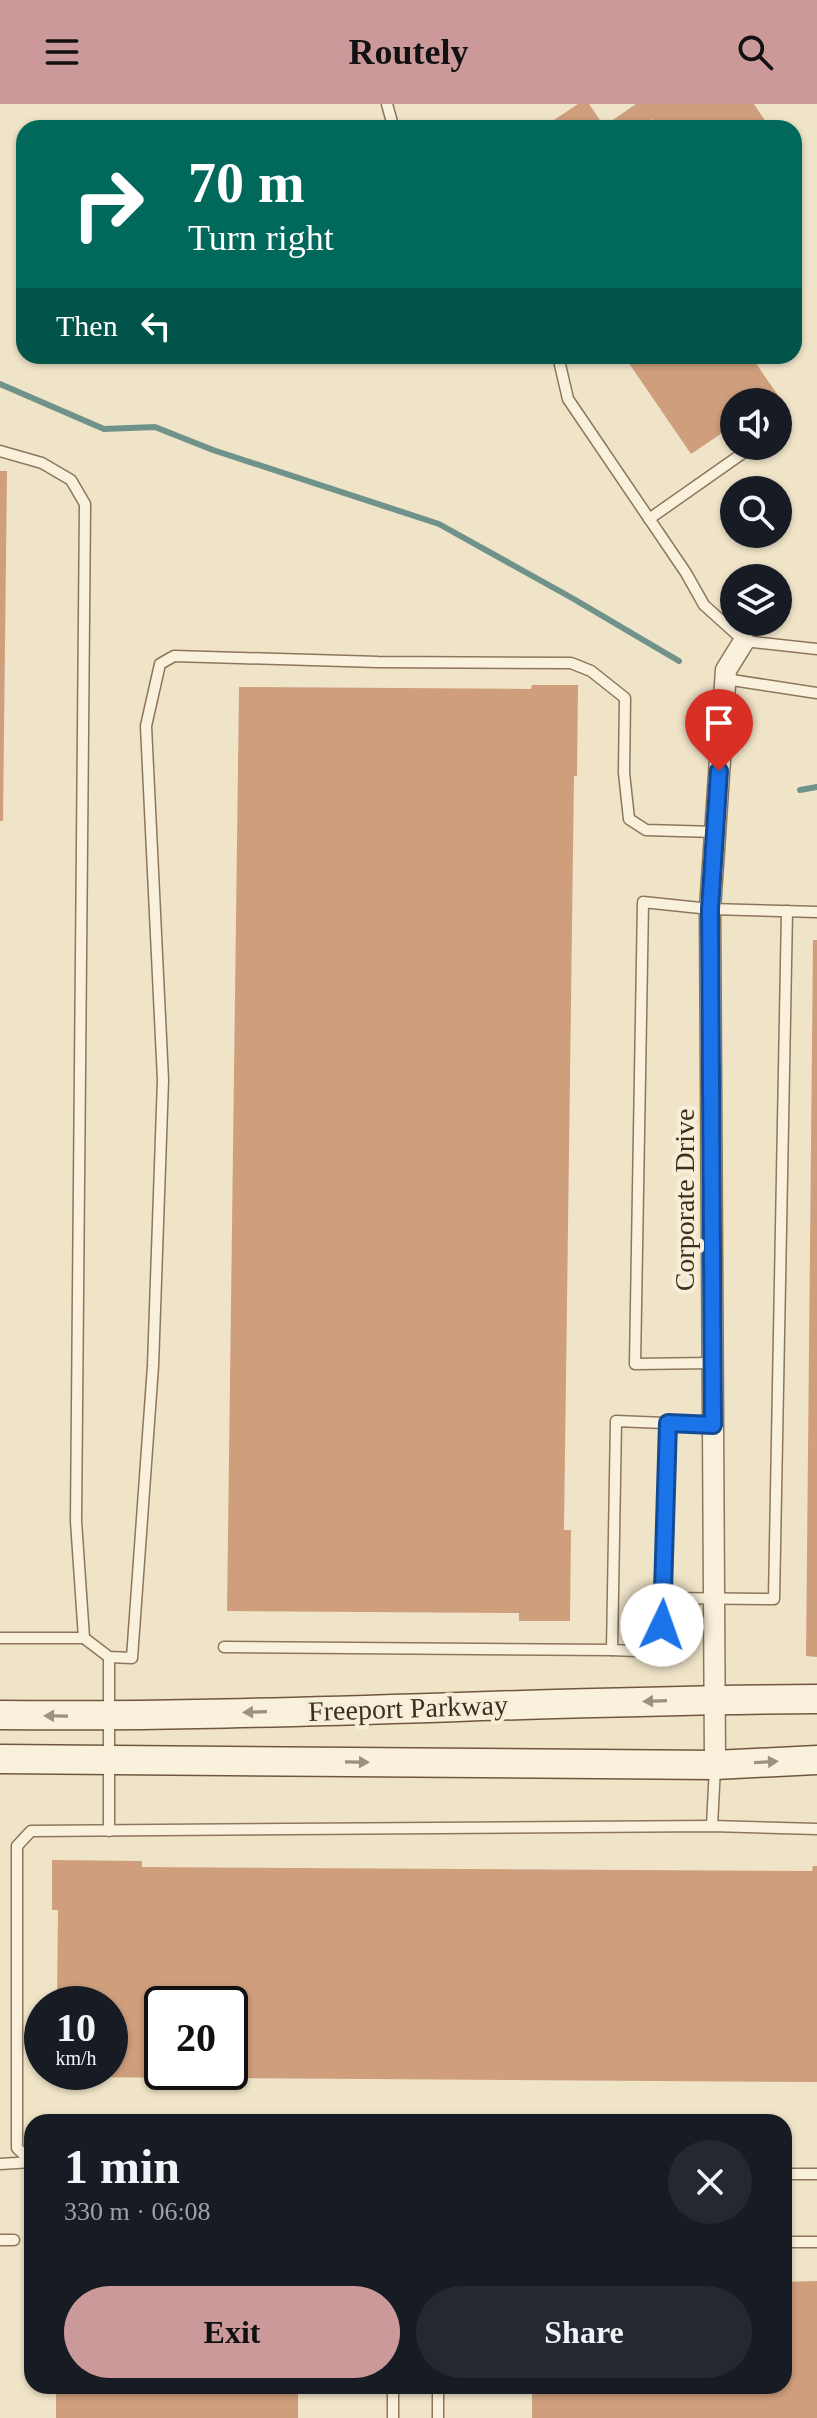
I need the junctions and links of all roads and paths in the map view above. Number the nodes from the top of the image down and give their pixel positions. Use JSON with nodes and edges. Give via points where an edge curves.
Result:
{"nodes":[{"id":1,"x":560,"y":364,"type":"edge"},
{"id":2,"x":0,"y":451,"type":"edge"},
{"id":3,"x":733,"y":460,"type":"edge"},
{"id":4,"x":649,"y":519,"type":"junction"},
{"id":5,"x":744,"y":641,"type":"junction"},
{"id":6,"x":817,"y":649,"type":"edge"},
{"id":7,"x":725,"y":679,"type":"junction"},
{"id":8,"x":817,"y":693,"type":"edge"},
{"id":9,"x":715,"y":832,"type":"junction"},
{"id":10,"x":710,"y":909,"type":"junction"},
{"id":11,"x":787,"y":911,"type":"junction"},
{"id":12,"x":817,"y":912,"type":"edge"},
{"id":13,"x":712,"y":1363,"type":"junction"},
{"id":14,"x":668,"y":1423,"type":"junction"},
{"id":15,"x":713,"y":1425,"type":"junction"},
{"id":16,"x":714,"y":1597,"type":"junction"},
{"id":17,"x":663,"y":1598,"type":"junction"},
{"id":18,"x":0,"y":1638,"type":"edge"},
{"id":19,"x":84,"y":1638,"type":"junction"},
{"id":20,"x":224,"y":1647,"type":"dead end"},
{"id":21,"x":612,"y":1650,"type":"junction"},
{"id":22,"x":109,"y":1657,"type":"junction"},
{"id":23,"x":817,"y":1699,"type":"edge"},
{"id":24,"x":715,"y":1700,"type":"junction"},
{"id":25,"x":0,"y":1715,"type":"edge"},
{"id":26,"x":111,"y":1716,"type":"junction"},
{"id":27,"x":0,"y":1759,"type":"edge"},
{"id":28,"x":111,"y":1759,"type":"junction"},
{"id":29,"x":817,"y":1760,"type":"edge"},
{"id":30,"x":715,"y":1765,"type":"junction"},
{"id":31,"x":712,"y":1826,"type":"junction"},
{"id":32,"x":817,"y":1829,"type":"edge"},
{"id":33,"x":109,"y":1831,"type":"junction"},
{"id":34,"x":24,"y":2155,"type":"edge"},
{"id":35,"x":24,"y":2162,"type":"edge"},
{"id":36,"x":0,"y":2164,"type":"edge"},
{"id":37,"x":792,"y":2174,"type":"edge"},
{"id":38,"x":817,"y":2174,"type":"edge"},
{"id":39,"x":0,"y":2240,"type":"edge"},
{"id":40,"x":14,"y":2240,"type":"dead end"},
{"id":41,"x":792,"y":2242,"type":"edge"},
{"id":42,"x":817,"y":2242,"type":"edge"},
{"id":43,"x":393,"y":2394,"type":"edge"},
{"id":44,"x":438,"y":2394,"type":"edge"},
{"id":45,"x":393,"y":2418,"type":"edge"},
{"id":46,"x":438,"y":2418,"type":"edge"}],
"edges":[{"from":1,"to":4,"type":"lane","via":[[568,399]]},
{"from":2,"to":19,"type":"lane","via":[[42,463],[71,480],[85,504],[76,1490]]},
{"from":3,"to":4,"type":"lane"},
{"from":4,"to":5,"type":"lane","via":[[704,605]]},
{"from":5,"to":6,"type":"lane"},
{"from":5,"to":7,"type":"street","name":"Corporate Drive"},
{"from":7,"to":8,"type":"lane"},
{"from":7,"to":9,"type":"street","name":"Corporate Drive"},
{"from":9,"to":10,"type":"street","name":"Corporate Drive"},
{"from":9,"to":22,"type":"lane","via":[[646,830],[629,819],[625,698],[591,671],[571,663],[174,656],[160,664],[146,726],[163,1080],[153,1366],[132,1658]]},
{"from":10,"to":11,"type":"lane"},
{"from":10,"to":13,"type":"street","name":"Corporate Drive"},
{"from":10,"to":13,"type":"lane","via":[[643,902],[635,1364]]},
{"from":11,"to":12,"type":"lane"},
{"from":11,"to":16,"type":"lane","via":[[774,1599]]},
{"from":13,"to":15,"type":"street","name":"Corporate Drive"},
{"from":14,"to":15,"type":"lane"},
{"from":14,"to":17,"type":"lane"},
{"from":14,"to":21,"type":"lane","via":[[616,1421]]},
{"from":15,"to":16,"type":"street","name":"Corporate Drive"},
{"from":16,"to":17,"type":"lane"},
{"from":16,"to":24,"type":"street","name":"Corporate Drive"},
{"from":17,"to":21,"type":"lane","via":[[660,1652]]},
{"from":18,"to":19,"type":"lane"},
{"from":19,"to":22,"type":"lane"},
{"from":20,"to":21,"type":"lane"},
{"from":22,"to":26,"type":"lane"},
{"from":23,"to":24,"type":"main road","name":"Freeport Parkway"},
{"from":24,"to":26,"type":"main road","name":"Freeport Parkway","one_way":true},
{"from":24,"to":30,"type":"street","name":"Corporate Drive"},
{"from":26,"to":25,"type":"main road","name":"Freeport Parkway","one_way":true},
{"from":26,"to":28,"type":"lane"},
{"from":27,"to":28,"type":"main road","name":"Freeport Parkway"},
{"from":28,"to":30,"type":"main road","name":"Freeport Parkway","one_way":true},
{"from":28,"to":33,"type":"lane"},
{"from":30,"to":29,"type":"main road","name":"Freeport Parkway","one_way":true},
{"from":30,"to":31,"type":"lane"},
{"from":31,"to":32,"type":"lane"},
{"from":31,"to":33,"type":"lane"},
{"from":33,"to":34,"type":"lane","via":[[31,1831],[17,1846],[17,2148]]},
{"from":35,"to":36,"type":"lane"},
{"from":37,"to":38,"type":"lane"},
{"from":39,"to":40,"type":"lane"},
{"from":41,"to":42,"type":"lane"},
{"from":43,"to":45,"type":"lane"},
{"from":44,"to":46,"type":"lane"}]}
